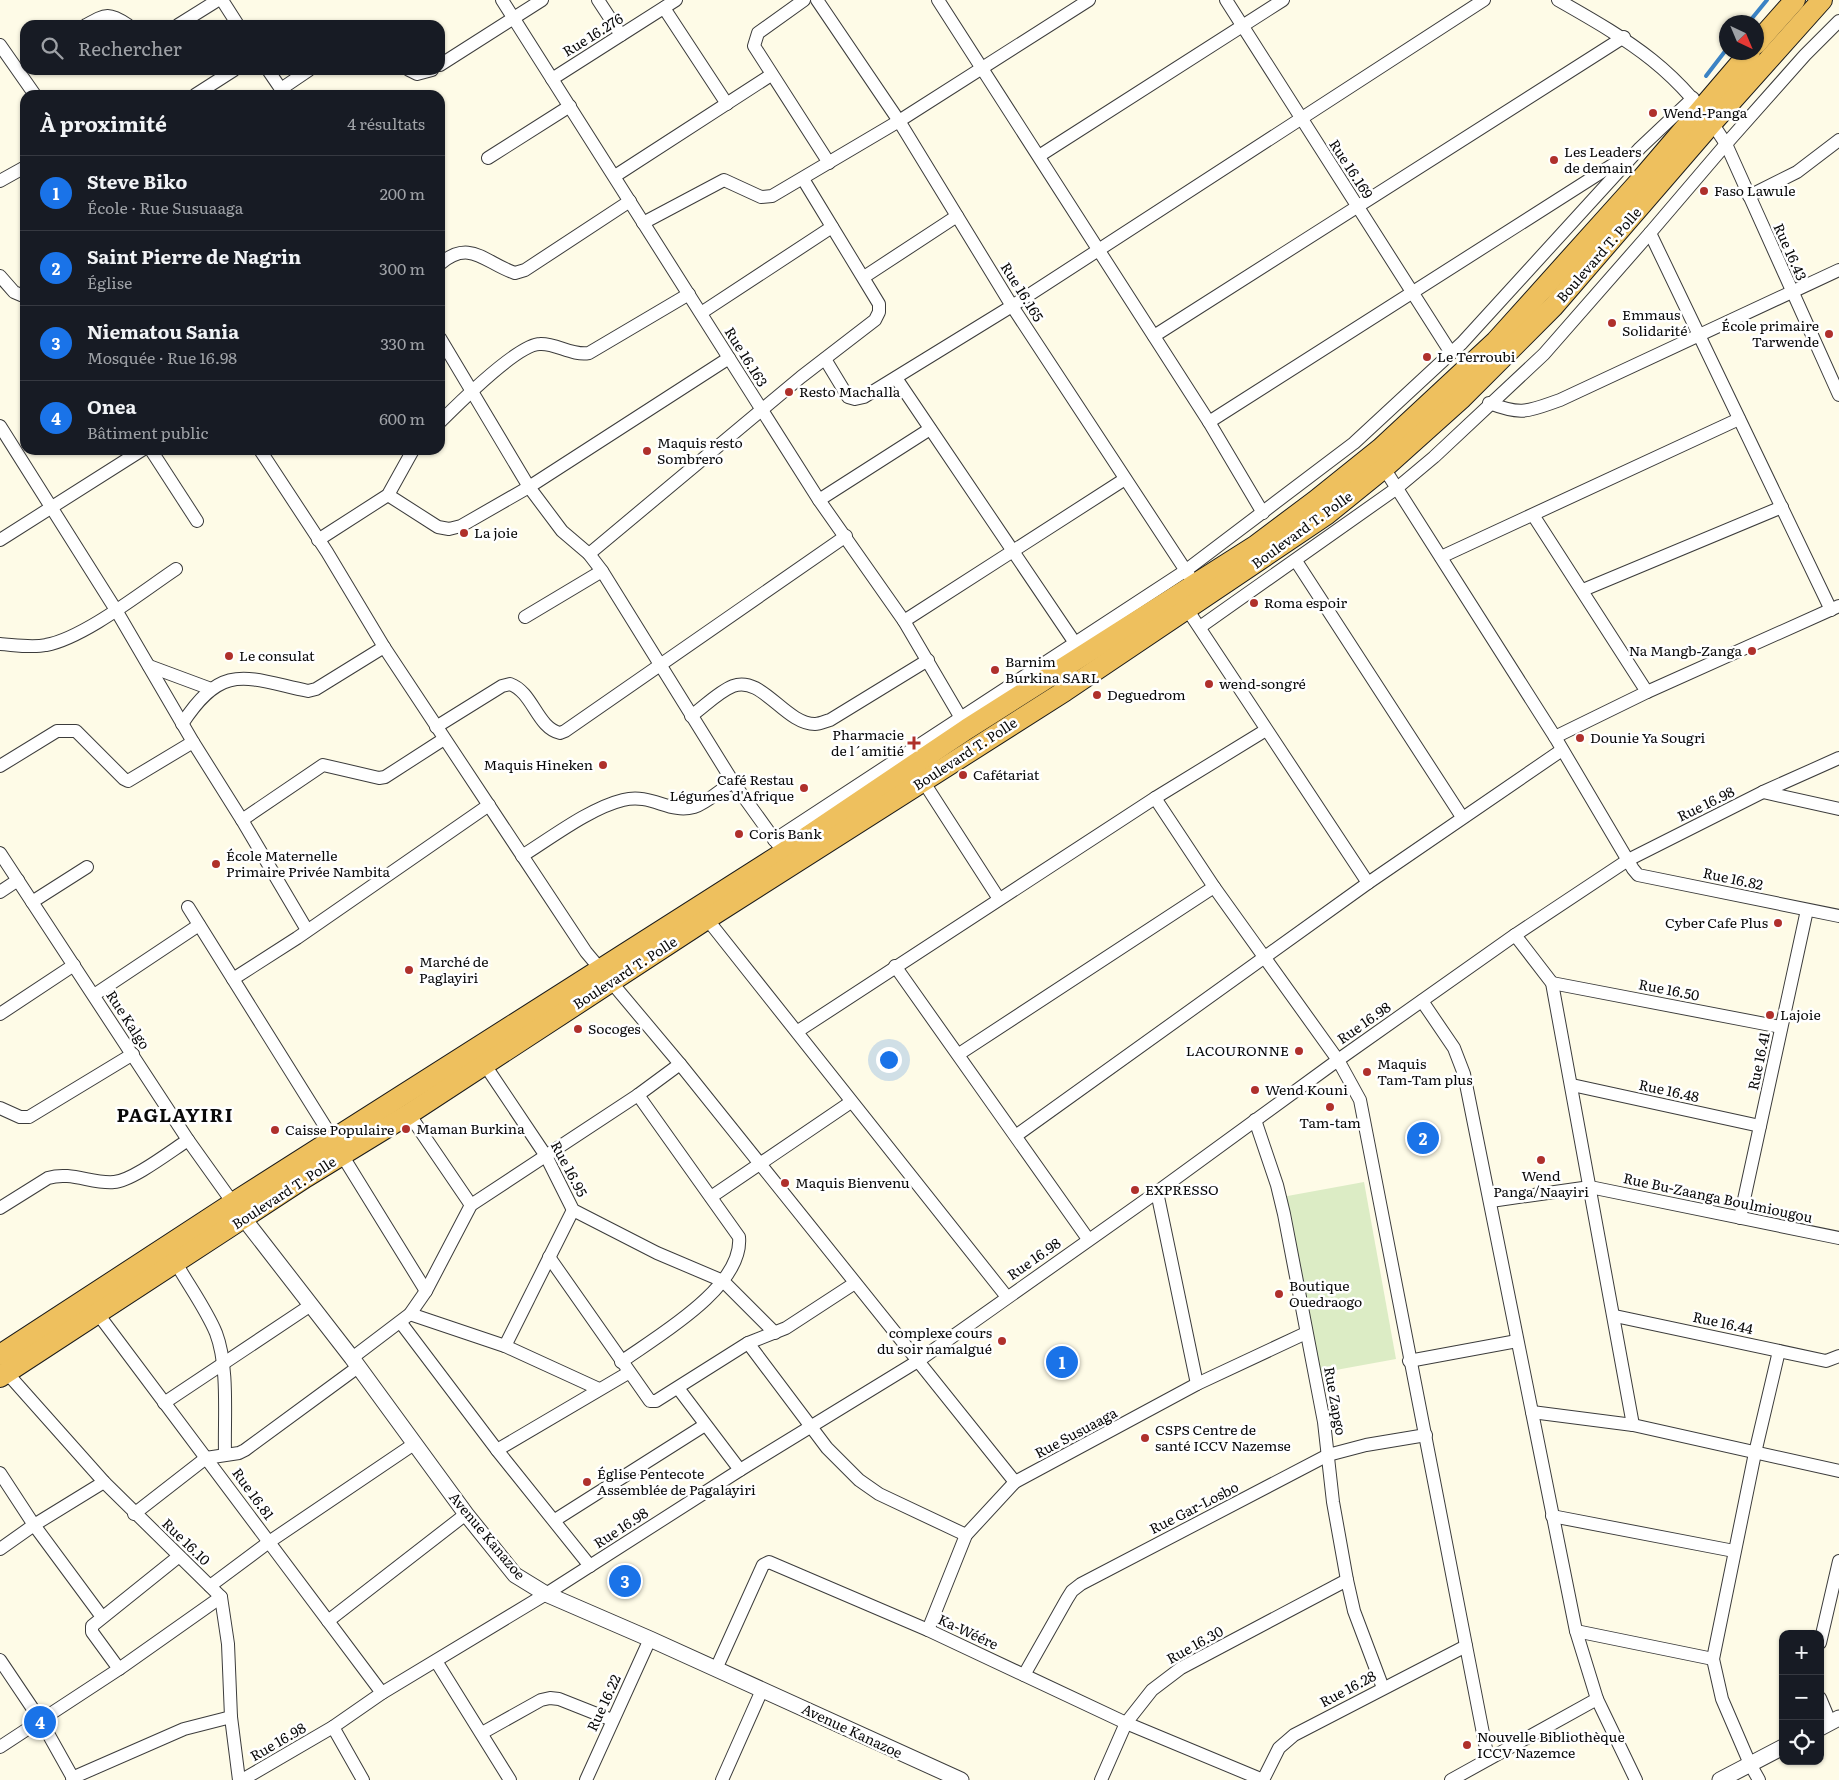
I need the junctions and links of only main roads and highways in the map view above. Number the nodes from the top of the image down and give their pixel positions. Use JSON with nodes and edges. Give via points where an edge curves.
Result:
{"nodes":[{"id":1,"x":1796,"y":0,"type":"edge"},
{"id":2,"x":1822,"y":0,"type":"edge"},
{"id":3,"x":1764,"y":35,"type":"edge"},
{"id":4,"x":1743,"y":60,"type":"edge"},
{"id":5,"x":1702,"y":110,"type":"junction"},
{"id":6,"x":1195,"y":585,"type":"junction"},
{"id":7,"x":968,"y":731,"type":"junction"},
{"id":8,"x":605,"y":975,"type":"junction"},
{"id":9,"x":337,"y":1147,"type":"junction"},
{"id":10,"x":238,"y":1210,"type":"junction"},
{"id":11,"x":2,"y":1368,"type":"edge"}],
"edges":[{"from":1,"to":3,"type":"highway"},
{"from":2,"to":5,"type":"highway","name":"Boulevard T. Polle"},
{"from":4,"to":5,"type":"highway","name":"Boulevard T. Polle"},
{"from":5,"to":6,"type":"highway","name":"Boulevard T. Polle","via":[[1533,302],[1457,379],[1315,502]]},
{"from":5,"to":6,"type":"highway","name":"Boulevard T. Polle","via":[[1553,307],[1462,398],[1326,515]]},
{"from":6,"to":7,"type":"highway","name":"Boulevard T. Polle"},
{"from":6,"to":7,"type":"highway","name":"Boulevard T. Polle","via":[[1187,609]]},
{"from":7,"to":8,"type":"highway","name":"Boulevard T. Polle","via":[[778,846]]},
{"from":7,"to":8,"type":"highway","name":"Boulevard T. Polle","via":[[924,781],[707,919]]},
{"from":8,"to":9,"type":"highway","name":"Boulevard T. Polle"},
{"from":8,"to":9,"type":"highway","name":"Boulevard T. Polle","via":[[485,1065],[409,1114]]},
{"from":9,"to":10,"type":"highway","name":"Boulevard T. Polle"},
{"from":10,"to":11,"type":"highway","name":"Boulevard T. Polle"},
{"from":10,"to":11,"type":"highway","name":"Boulevard T. Polle","via":[[176,1263],[98,1314]]}]}
